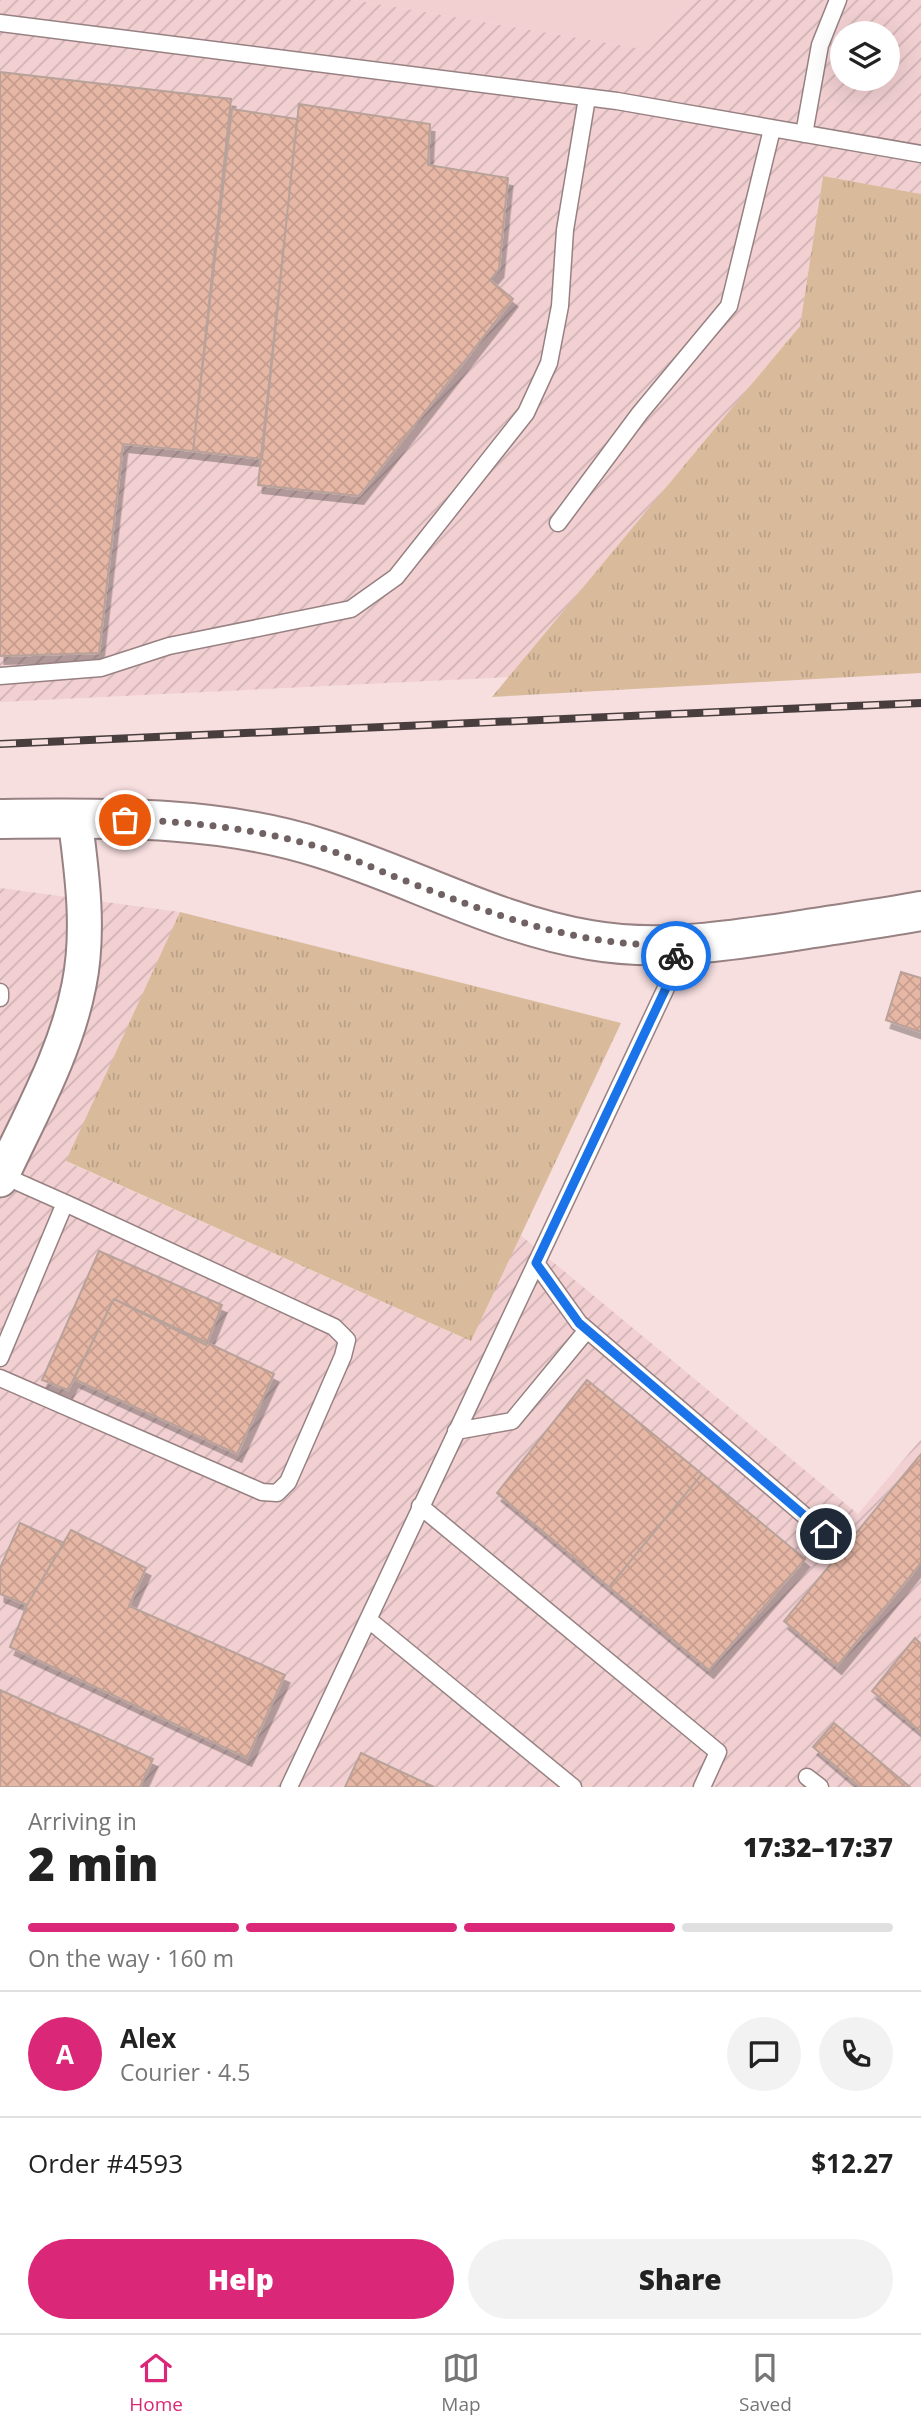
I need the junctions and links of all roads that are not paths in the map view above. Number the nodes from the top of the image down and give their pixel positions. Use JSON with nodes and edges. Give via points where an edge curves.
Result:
{"nodes":[{"id":1,"x":838,"y":0,"type":"edge"},
{"id":2,"x":0,"y":23,"type":"edge"},
{"id":3,"x":587,"y":98,"type":"junction"},
{"id":4,"x":772,"y":129,"type":"junction"},
{"id":5,"x":804,"y":134,"type":"junction"},
{"id":6,"x":921,"y":155,"type":"edge"},
{"id":7,"x":558,"y":523,"type":"dead end"},
{"id":8,"x":0,"y":676,"type":"edge"},
{"id":9,"x":0,"y":819,"type":"edge"},
{"id":10,"x":75,"y":819,"type":"junction"},
{"id":11,"x":921,"y":911,"type":"edge"},
{"id":12,"x":680,"y":945,"type":"junction"},
{"id":13,"x":0,"y":992,"type":"edge"},
{"id":14,"x":0,"y":998,"type":"edge"},
{"id":15,"x":1,"y":1177,"type":"edge"},
{"id":16,"x":65,"y":1203,"type":"junction"},
{"id":17,"x":536,"y":1263,"type":"junction"},
{"id":18,"x":587,"y":1330,"type":"junction"},
{"id":19,"x":0,"y":1358,"type":"edge"},
{"id":20,"x":0,"y":1378,"type":"edge"},
{"id":21,"x":456,"y":1431,"type":"junction"},
{"id":22,"x":420,"y":1506,"type":"junction"},
{"id":23,"x":826,"y":1534,"type":"dead end"},
{"id":24,"x":369,"y":1620,"type":"junction"},
{"id":25,"x":289,"y":1787,"type":"edge"},
{"id":26,"x":573,"y":1787,"type":"edge"},
{"id":27,"x":702,"y":1787,"type":"edge"}],
"edges":[{"from":1,"to":5,"type":"lane","via":[[820,45]]},
{"from":2,"to":3,"type":"lane"},
{"from":3,"to":4,"type":"lane"},
{"from":3,"to":8,"type":"lane","via":[[549,363],[526,413],[396,577],[351,609],[169,646],[101,668]]},
{"from":4,"to":5,"type":"lane"},
{"from":4,"to":7,"type":"lane","via":[[729,306],[640,413]]},
{"from":5,"to":6,"type":"lane"},
{"from":9,"to":10,"type":"street"},
{"from":10,"to":12,"type":"street","via":[[200,824],[268,834],[321,848],[505,918],[564,934],[625,945]]},
{"from":10,"to":15,"type":"street","via":[[83,881],[80,983],[68,1030]]},
{"from":11,"to":12,"type":"street"},
{"from":12,"to":17,"type":"lane","via":[[666,988]]},
{"from":13,"to":14,"type":"lane"},
{"from":15,"to":16,"type":"lane"},
{"from":16,"to":19,"type":"lane"},
{"from":16,"to":20,"type":"lane","via":[[334,1327],[347,1340],[343,1356],[288,1482],[277,1493],[262,1492]]},
{"from":17,"to":18,"type":"lane"},
{"from":17,"to":21,"type":"lane"},
{"from":18,"to":21,"type":"lane","via":[[512,1421]]},
{"from":18,"to":23,"type":"lane"},
{"from":21,"to":22,"type":"lane"},
{"from":22,"to":24,"type":"lane"},
{"from":22,"to":27,"type":"lane","via":[[718,1752]]},
{"from":24,"to":25,"type":"lane"},
{"from":24,"to":26,"type":"lane"}]}
